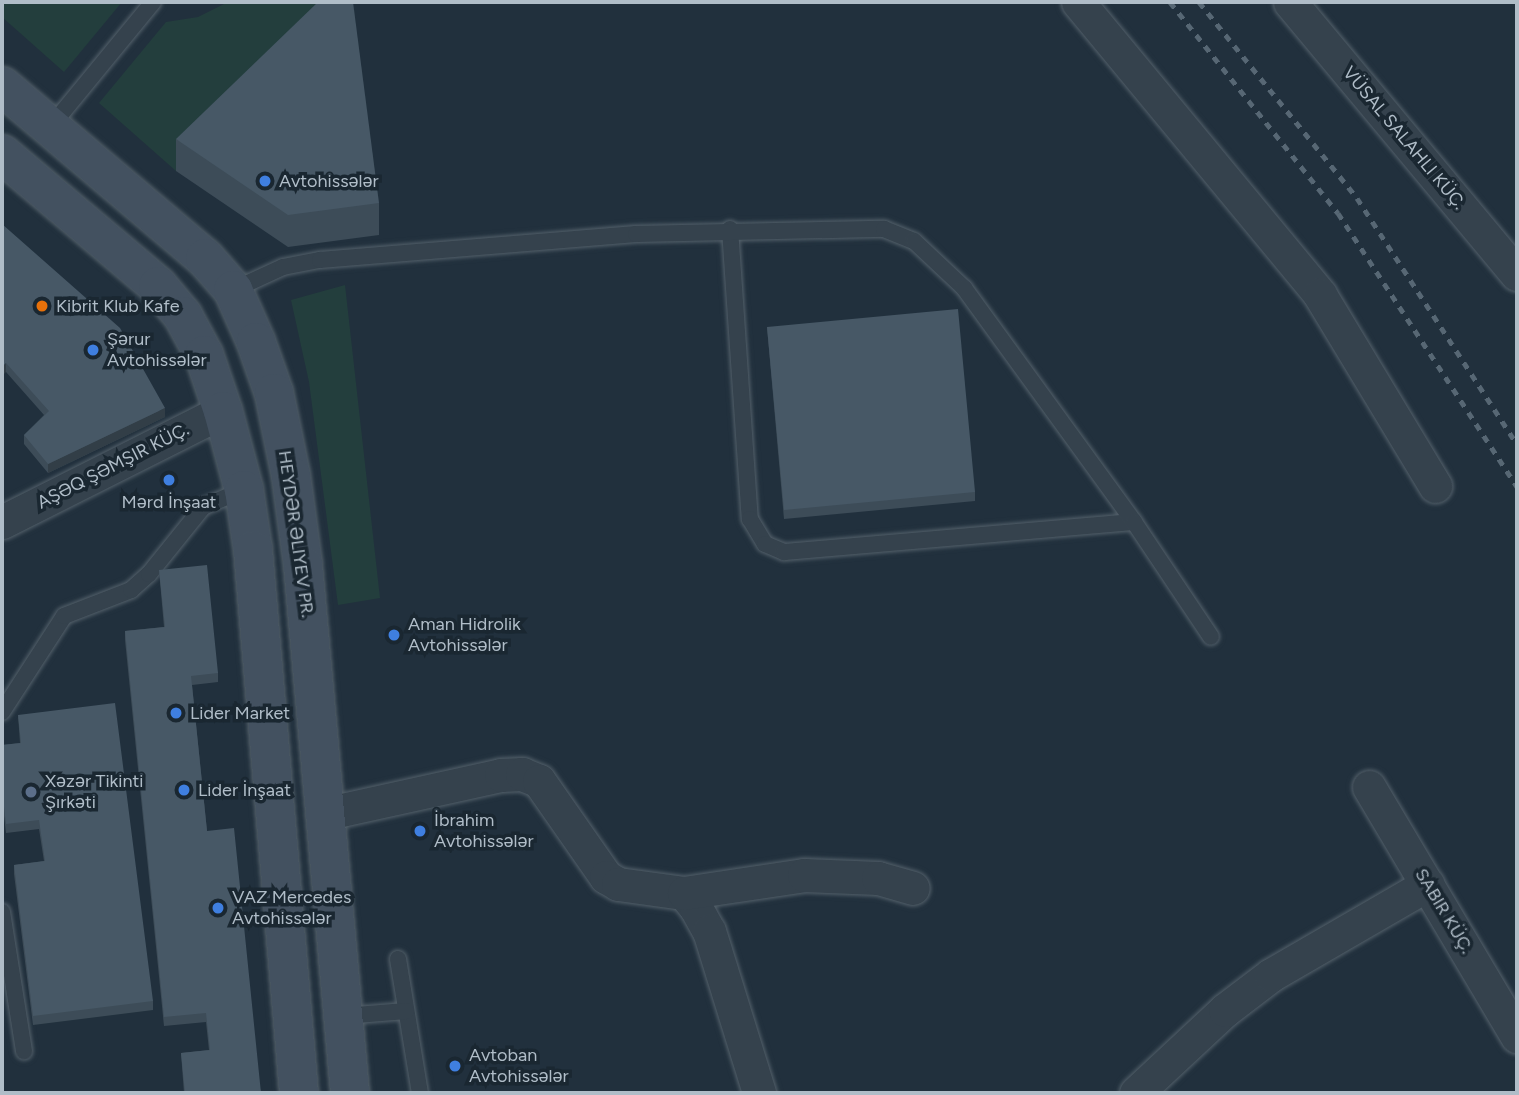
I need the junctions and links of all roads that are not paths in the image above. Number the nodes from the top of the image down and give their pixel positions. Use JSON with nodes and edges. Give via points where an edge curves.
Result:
{"nodes":[{"id":1,"x":153,"y":2,"type":"edge"},
{"id":2,"x":1078,"y":2,"type":"edge"},
{"id":3,"x":1290,"y":2,"type":"edge"},
{"id":4,"x":2,"y":86,"type":"edge"},
{"id":5,"x":52,"y":125,"type":"junction"},
{"id":6,"x":9,"y":160,"type":"edge"},
{"id":7,"x":730,"y":229,"type":"junction"},
{"id":8,"x":1517,"y":274,"type":"edge"},
{"id":9,"x":233,"y":290,"type":"junction"},
{"id":10,"x":223,"y":411,"type":"junction"},
{"id":11,"x":1435,"y":486,"type":"dead end"},
{"id":12,"x":244,"y":490,"type":"junction"},
{"id":13,"x":2,"y":522,"type":"edge"},
{"id":14,"x":1135,"y":522,"type":"junction"},
{"id":15,"x":1211,"y":637,"type":"dead end"},
{"id":16,"x":2,"y":712,"type":"edge"},
{"id":17,"x":1369,"y":788,"type":"dead end"},
{"id":18,"x":328,"y":813,"type":"junction"},
{"id":19,"x":1429,"y":884,"type":"junction"},
{"id":20,"x":913,"y":888,"type":"dead end"},
{"id":21,"x":684,"y":893,"type":"junction"},
{"id":22,"x":2,"y":912,"type":"edge"},
{"id":23,"x":398,"y":959,"type":"dead end"},
{"id":24,"x":406,"y":1010,"type":"junction"},
{"id":25,"x":344,"y":1016,"type":"junction"},
{"id":26,"x":1517,"y":1036,"type":"edge"},
{"id":27,"x":24,"y":1051,"type":"dead end"},
{"id":28,"x":755,"y":1092,"type":"edge"},
{"id":29,"x":299,"y":1093,"type":"edge"},
{"id":30,"x":349,"y":1093,"type":"edge"},
{"id":31,"x":420,"y":1093,"type":"edge"},
{"id":32,"x":1136,"y":1093,"type":"edge"}],
"edges":[{"from":1,"to":5,"type":"lane"},
{"from":2,"to":11,"type":"street","via":[[1313,285]]},
{"from":3,"to":8,"type":"street"},
{"from":4,"to":5,"type":"main road","name":"HEYDƏR ƏLIYEV PR."},
{"from":5,"to":6,"type":"main road"},
{"from":5,"to":9,"type":"main road","name":"HEYDƏR ƏLIYEV PR.","via":[[205,257]]},
{"from":6,"to":10,"type":"main road","via":[[158,286],[183,316],[204,355]]},
{"from":7,"to":9,"type":"lane","via":[[320,260],[283,267]]},
{"from":7,"to":14,"type":"lane","via":[[855,226],[884,229],[914,241],[964,288]]},
{"from":7,"to":14,"type":"lane","via":[[750,519],[765,544],[784,552]]},
{"from":9,"to":18,"type":"main road","name":"HEYDƏR ƏLIYEV PR.","via":[[274,393],[291,476]]},
{"from":10,"to":12,"type":"main road"},
{"from":10,"to":13,"type":"street","name":"AŞƏQ ŞƏMŞIR KÜÇ."},
{"from":12,"to":16,"type":"lane","via":[[203,507],[131,590],[64,616]]},
{"from":12,"to":29,"type":"main road","via":[[259,606]]},
{"from":14,"to":15,"type":"lane"},
{"from":17,"to":19,"type":"street","name":"SABIR KÜÇ."},
{"from":18,"to":21,"type":"street","via":[[522,774],[539,781],[554,799],[606,877],[618,884]]},
{"from":18,"to":25,"type":"main road","name":"HEYDƏR ƏLIYEV PR."},
{"from":19,"to":26,"type":"street","name":"SABIR KÜÇ."},
{"from":19,"to":32,"type":"street","via":[[1271,975]]},
{"from":20,"to":21,"type":"street","via":[[878,878],[804,875],[740,881]]},
{"from":21,"to":28,"type":"street","via":[[709,931]]},
{"from":22,"to":27,"type":"lane"},
{"from":23,"to":24,"type":"lane"},
{"from":24,"to":25,"type":"lane"},
{"from":24,"to":31,"type":"lane"},
{"from":25,"to":30,"type":"main road","name":"HEYDƏR ƏLIYEV PR."}]}
